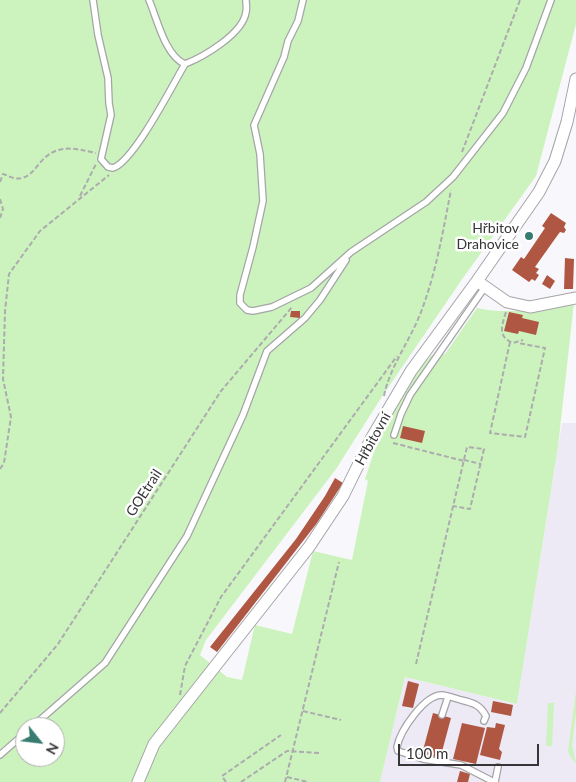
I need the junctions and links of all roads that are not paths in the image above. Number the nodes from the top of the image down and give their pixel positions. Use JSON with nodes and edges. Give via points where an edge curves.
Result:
{"nodes":[{"id":1,"x":94,"y":0,"type":"edge"},
{"id":2,"x":149,"y":0,"type":"edge"},
{"id":3,"x":246,"y":0,"type":"edge"},
{"id":4,"x":303,"y":0,"type":"edge"},
{"id":5,"x":551,"y":0,"type":"edge"},
{"id":6,"x":185,"y":64,"type":"junction"},
{"id":7,"x":576,"y":79,"type":"edge"},
{"id":8,"x":351,"y":252,"type":"junction"},
{"id":9,"x":481,"y":284,"type":"junction"},
{"id":10,"x":576,"y":298,"type":"edge"},
{"id":11,"x":394,"y":435,"type":"dead end"},
{"id":12,"x":448,"y":697,"type":"junction"},
{"id":13,"x":442,"y":715,"type":"dead end"},
{"id":14,"x":44,"y":717,"type":"edge"},
{"id":15,"x":484,"y":721,"type":"dead end"},
{"id":16,"x":15,"y":742,"type":"edge"},
{"id":17,"x":0,"y":755,"type":"edge"},
{"id":18,"x":498,"y":767,"type":"dead end"},
{"id":19,"x":138,"y":782,"type":"edge"},
{"id":20,"x":494,"y":782,"type":"edge"}],
"edges":[{"from":1,"to":6,"type":"lane","via":[[108,78],[111,115],[102,161],[108,167],[120,165],[135,147]]},
{"from":2,"to":6,"type":"lane","via":[[170,50],[179,62]]},
{"from":3,"to":6,"type":"lane","via":[[246,12],[238,28],[211,51]]},
{"from":4,"to":8,"type":"lane","via":[[281,65],[254,126],[260,154],[263,201],[240,303],[253,311],[272,307],[311,288]]},
{"from":5,"to":8,"type":"lane","via":[[526,68],[503,113],[453,177],[426,202]]},
{"from":7,"to":9,"type":"street","name":"Hřbitovní","via":[[568,122],[555,162]]},
{"from":8,"to":14,"type":"lane","via":[[305,318],[267,351],[243,415],[188,536],[106,663]]},
{"from":9,"to":10,"type":"street","via":[[507,302],[530,307]]},
{"from":9,"to":11,"type":"lane","via":[[410,395]]},
{"from":9,"to":19,"type":"street","name":"Hřbitovní","via":[[412,370],[371,439],[343,496],[318,532],[154,744]]},
{"from":12,"to":13,"type":"lane"},
{"from":12,"to":15,"type":"lane","via":[[477,704],[486,716]]},
{"from":12,"to":20,"type":"lane","via":[[440,695],[429,700],[404,727],[398,751],[422,759],[461,765]]},
{"from":16,"to":17,"type":"lane"},
{"from":18,"to":20,"type":"lane"}]}
